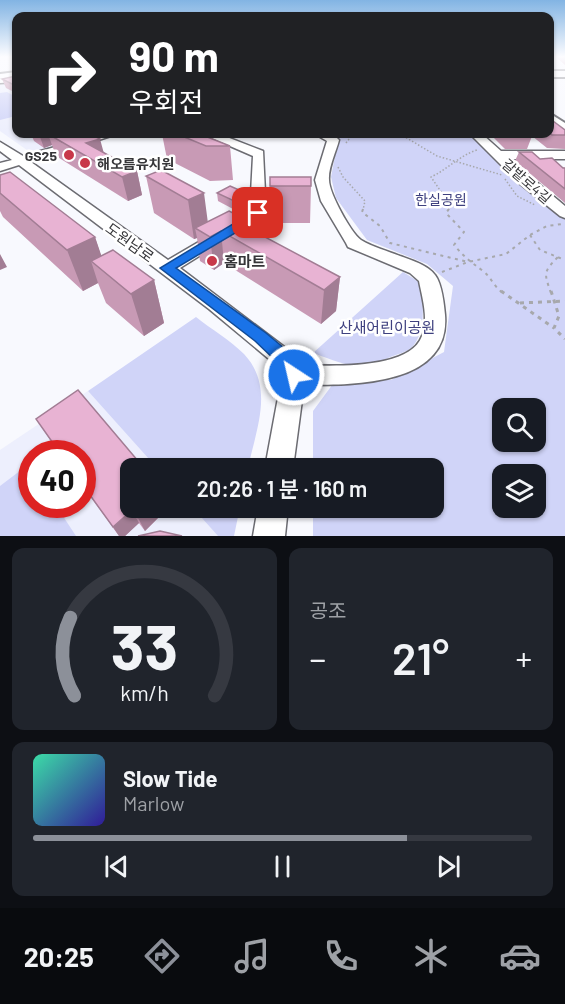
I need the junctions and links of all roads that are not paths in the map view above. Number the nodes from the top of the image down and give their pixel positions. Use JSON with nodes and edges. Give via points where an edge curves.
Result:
{"nodes":[{"id":1,"x":98,"y":138,"type":"edge"},
{"id":2,"x":221,"y":138,"type":"edge"},
{"id":3,"x":329,"y":138,"type":"edge"},
{"id":4,"x":480,"y":138,"type":"edge"},
{"id":5,"x":528,"y":141,"type":"edge"},
{"id":6,"x":0,"y":145,"type":"edge"},
{"id":7,"x":497,"y":155,"type":"junction"},
{"id":8,"x":543,"y":155,"type":"junction"},
{"id":9,"x":565,"y":155,"type":"edge"},
{"id":10,"x":21,"y":161,"type":"junction"},
{"id":11,"x":557,"y":166,"type":"edge"},
{"id":12,"x":0,"y":167,"type":"edge"},
{"id":13,"x":561,"y":215,"type":"edge"},
{"id":14,"x":167,"y":268,"type":"junction"},
{"id":15,"x":294,"y":375,"type":"junction"},
{"id":16,"x":281,"y":458,"type":"edge"},
{"id":17,"x":271,"y":518,"type":"edge"},
{"id":18,"x":269,"y":536,"type":"edge"}],
"edges":[{"from":1,"to":10,"type":"street"},
{"from":2,"to":14,"type":"street","via":[[259,154],[258,213]]},
{"from":3,"to":15,"type":"street","via":[[333,140],[322,180],[328,201],[354,243],[416,269],[428,278],[435,313],[433,339],[418,358],[370,374]]},
{"from":4,"to":7,"type":"street"},
{"from":5,"to":8,"type":"street"},
{"from":6,"to":10,"type":"street","name":"도원남로"},
{"from":7,"to":8,"type":"street","name":"갈밭로4길"},
{"from":7,"to":13,"type":"street","name":"갈밭로4길"},
{"from":8,"to":9,"type":"street","name":"갈밭로4길"},
{"from":8,"to":11,"type":"street","name":"갈밭로4길"},
{"from":10,"to":12,"type":"street"},
{"from":10,"to":14,"type":"street","name":"도원남로"},
{"from":14,"to":15,"type":"street","name":"도원남로","via":[[261,337],[284,358]]},
{"from":15,"to":16,"type":"street"},
{"from":17,"to":18,"type":"street"}]}
